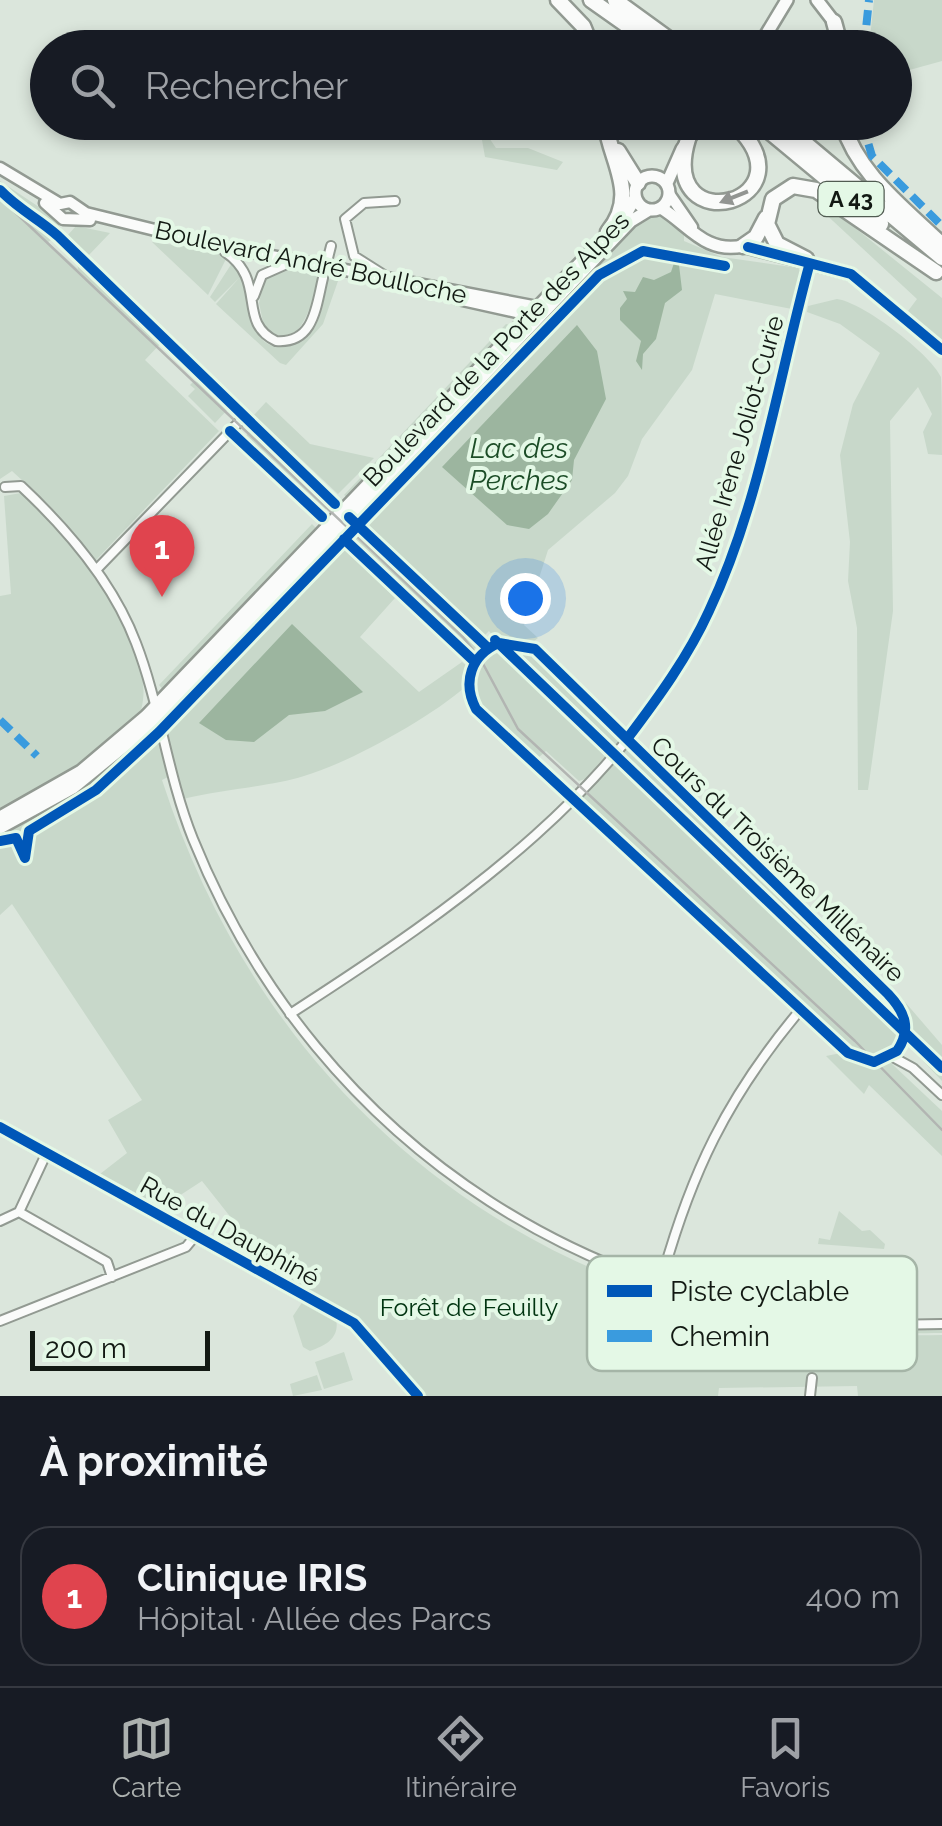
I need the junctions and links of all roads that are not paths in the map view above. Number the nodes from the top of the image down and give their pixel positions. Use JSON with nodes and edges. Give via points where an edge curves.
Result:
{"nodes":[{"id":1,"x":558,"y":0,"type":"edge"},
{"id":2,"x":591,"y":0,"type":"edge"},
{"id":3,"x":615,"y":0,"type":"edge"},
{"id":4,"x":786,"y":0,"type":"edge"},
{"id":5,"x":816,"y":0,"type":"edge"},
{"id":6,"x":831,"y":0,"type":"edge"},
{"id":7,"x":616,"y":17,"type":"junction"},
{"id":8,"x":834,"y":22,"type":"junction"},
{"id":9,"x":585,"y":30,"type":"edge"},
{"id":10,"x":630,"y":30,"type":"edge"},
{"id":11,"x":634,"y":30,"type":"edge"},
{"id":12,"x":657,"y":30,"type":"edge"},
{"id":13,"x":768,"y":30,"type":"edge"},
{"id":14,"x":836,"y":30,"type":"edge"},
{"id":15,"x":610,"y":140,"type":"edge"},
{"id":16,"x":613,"y":140,"type":"edge"},
{"id":17,"x":688,"y":140,"type":"joint"},
{"id":18,"x":748,"y":140,"type":"edge"},
{"id":19,"x":780,"y":140,"type":"edge"},
{"id":20,"x":800,"y":140,"type":"edge"},
{"id":21,"x":848,"y":140,"type":"edge"},
{"id":22,"x":0,"y":170,"type":"edge"},
{"id":23,"x":664,"y":185,"type":"junction"},
{"id":24,"x":637,"y":190,"type":"junction"},
{"id":25,"x":395,"y":201,"type":"dead end"},
{"id":26,"x":654,"y":209,"type":"junction"},
{"id":27,"x":74,"y":214,"type":"junction"},
{"id":28,"x":766,"y":218,"type":"junction"},
{"id":29,"x":608,"y":232,"type":"junction"},
{"id":30,"x":942,"y":245,"type":"edge"},
{"id":31,"x":331,"y":246,"type":"dead end"},
{"id":32,"x":743,"y":246,"type":"junction"},
{"id":33,"x":726,"y":249,"type":"junction"},
{"id":34,"x":225,"y":252,"type":"junction"},
{"id":35,"x":328,"y":258,"type":"dead end"},
{"id":36,"x":288,"y":263,"type":"junction"},
{"id":37,"x":808,"y":263,"type":"junction"},
{"id":38,"x":940,"y":269,"type":"edge"},
{"id":39,"x":324,"y":278,"type":"dead end"},
{"id":40,"x":427,"y":288,"type":"junction"},
{"id":41,"x":888,"y":302,"type":"junction"},
{"id":42,"x":253,"y":305,"type":"junction"},
{"id":43,"x":538,"y":312,"type":"junction"},
{"id":44,"x":942,"y":350,"type":"edge"},
{"id":45,"x":230,"y":431,"type":"junction"},
{"id":46,"x":6,"y":487,"type":"dead end"},
{"id":47,"x":346,"y":514,"type":"junction"},
{"id":48,"x":332,"y":528,"type":"junction"},
{"id":49,"x":96,"y":570,"type":"junction"},
{"id":50,"x":488,"y":648,"type":"junction"},
{"id":51,"x":474,"y":662,"type":"junction"},
{"id":52,"x":155,"y":714,"type":"junction"},
{"id":53,"x":628,"y":739,"type":"junction"},
{"id":54,"x":572,"y":798,"type":"junction"},
{"id":55,"x":0,"y":817,"type":"edge"},
{"id":56,"x":0,"y":828,"type":"edge"},
{"id":57,"x":801,"y":1009,"type":"junction"},
{"id":58,"x":290,"y":1014,"type":"junction"},
{"id":59,"x":901,"y":1045,"type":"junction"},
{"id":60,"x":891,"y":1056,"type":"junction"},
{"id":61,"x":913,"y":1068,"type":"junction"},
{"id":62,"x":942,"y":1095,"type":"edge"},
{"id":63,"x":0,"y":1127,"type":"edge"},
{"id":64,"x":47,"y":1152,"type":"junction"},
{"id":65,"x":19,"y":1212,"type":"junction"},
{"id":66,"x":0,"y":1221,"type":"edge"},
{"id":67,"x":196,"y":1235,"type":"junction"},
{"id":68,"x":594,"y":1256,"type":"edge"},
{"id":69,"x":669,"y":1256,"type":"edge"},
{"id":70,"x":112,"y":1277,"type":"junction"},
{"id":71,"x":0,"y":1321,"type":"edge"},
{"id":72,"x":917,"y":1324,"type":"edge"},
{"id":73,"x":942,"y":1324,"type":"edge"},
{"id":74,"x":812,"y":1378,"type":"dead end"},
{"id":75,"x":418,"y":1396,"type":"edge"},
{"id":76,"x":810,"y":1396,"type":"edge"}],
"edges":[{"from":1,"to":9,"type":"highway"},
{"from":2,"to":7,"type":"highway"},
{"from":3,"to":12,"type":"highway"},
{"from":4,"to":13,"type":"main road"},
{"from":5,"to":8,"type":"main road"},
{"from":6,"to":8,"type":"main road"},
{"from":7,"to":10,"type":"highway"},
{"from":7,"to":11,"type":"highway"},
{"from":8,"to":14,"type":"highway"},
{"from":15,"to":29,"type":"highway","via":[[625,198]]},
{"from":16,"to":24,"type":"highway"},
{"from":18,"to":17,"type":"highway","one_way":true,"via":[[759,164],[752,188],[734,201],[710,202],[690,189],[682,162]]},
{"from":17,"to":23,"type":"main road","name":"Boulevard de la Porte des Alpes"},
{"from":19,"to":38,"type":"highway","number":"A 43"},
{"from":20,"to":38,"type":"highway","number":"A 43"},
{"from":21,"to":30,"type":"highway","via":[[870,175]]},
{"from":22,"to":27,"type":"main road","name":"Boulevard André Boulloche","via":[[59,208],[63,219]]},
{"from":23,"to":24,"type":"main road"},
{"from":23,"to":26,"type":"main road","name":"Boulevard de la Porte des Alpes"},
{"from":23,"to":32,"type":"main road","via":[[703,235]]},
{"from":24,"to":26,"type":"main road"},
{"from":24,"to":29,"type":"main road","name":"Boulevard de la Porte des Alpes"},
{"from":25,"to":40,"type":"street","via":[[354,207],[345,219],[348,242],[365,266]]},
{"from":26,"to":33,"type":"main road"},
{"from":26,"to":43,"type":"main road","name":"Boulevard de la Porte des Alpes","via":[[631,222]]},
{"from":27,"to":34,"type":"main road","name":"Boulevard André Boulloche"},
{"from":27,"to":40,"type":"main road","name":"Boulevard André Boulloche"},
{"from":28,"to":32,"type":"highway"},
{"from":28,"to":37,"type":"highway","via":[[774,241]]},
{"from":28,"to":38,"type":"highway","via":[[780,192],[807,187]]},
{"from":29,"to":43,"type":"main road","name":"Boulevard de la Porte des Alpes"},
{"from":31,"to":35,"type":"street"},
{"from":32,"to":33,"type":"main road"},
{"from":32,"to":37,"type":"main road"},
{"from":33,"to":37,"type":"main road"},
{"from":34,"to":36,"type":"main road","name":"Boulevard André Boulloche"},
{"from":34,"to":42,"type":"street","via":[[247,271]]},
{"from":36,"to":42,"type":"street","via":[[262,274]]},
{"from":36,"to":43,"type":"main road","name":"Boulevard André Boulloche"},
{"from":37,"to":41,"type":"main road"},
{"from":37,"to":41,"type":"main road","via":[[851,274]]},
{"from":37,"to":53,"type":"street","name":"Allée Irène Joliot-Curie","via":[[747,507],[718,590],[670,682]]},
{"from":39,"to":42,"type":"street","via":[[313,318],[299,338],[266,336]]},
{"from":40,"to":43,"type":"main road","name":"Boulevard André Boulloche"},
{"from":41,"to":44,"type":"main road"},
{"from":43,"to":47,"type":"main road","name":"Boulevard de la Porte des Alpes"},
{"from":45,"to":47,"type":"street","via":[[244,416]]},
{"from":45,"to":48,"type":"street"},
{"from":45,"to":49,"type":"street"},
{"from":46,"to":49,"type":"street","via":[[20,486],[43,506]]},
{"from":47,"to":48,"type":"main road","name":"Boulevard de la Porte des Alpes"},
{"from":47,"to":50,"type":"street"},
{"from":48,"to":51,"type":"street"},
{"from":48,"to":52,"type":"main road","name":"Boulevard de la Porte des Alpes"},
{"from":49,"to":52,"type":"street","via":[[136,642]]},
{"from":50,"to":51,"type":"street"},
{"from":50,"to":53,"type":"street","name":"Cours du Troisième Millénaire","via":[[512,642],[534,649]]},
{"from":51,"to":54,"type":"street","name":"Cours du Troisième Millénaire","via":[[469,682],[476,709]]},
{"from":52,"to":55,"type":"main road","name":"Boulevard de la Porte des Alpes","via":[[81,771]]},
{"from":52,"to":56,"type":"main road","name":"Boulevard de la Porte des Alpes","via":[[87,778]]},
{"from":52,"to":58,"type":"street","via":[[222,905]]},
{"from":53,"to":54,"type":"street","name":"Allée Irène Joliot-Curie"},
{"from":53,"to":59,"type":"street","name":"Cours du Troisième Millénaire","via":[[894,1000],[906,1025]]},
{"from":54,"to":57,"type":"street","name":"Cours du Troisième Millénaire"},
{"from":54,"to":58,"type":"street","name":"Allée Irène Joliot-Curie","via":[[411,936]]},
{"from":57,"to":60,"type":"street","name":"Cours du Troisième Millénaire","via":[[855,1058],[874,1062]]},
{"from":57,"to":69,"type":"street","via":[[720,1122],[692,1181]]},
{"from":58,"to":68,"type":"street","via":[[351,1088],[440,1168],[539,1232]]},
{"from":59,"to":60,"type":"street"},
{"from":59,"to":61,"type":"street","name":"Cours du Troisième Millénaire"},
{"from":60,"to":61,"type":"street","name":"Cours du Troisième Millénaire"},
{"from":61,"to":62,"type":"street","name":"Cours du Troisième Millénaire"},
{"from":63,"to":64,"type":"main road","name":"Rue du Dauphiné"},
{"from":64,"to":65,"type":"street"},
{"from":64,"to":67,"type":"main road","name":"Rue du Dauphiné"},
{"from":65,"to":66,"type":"street"},
{"from":65,"to":70,"type":"street","via":[[107,1262]]},
{"from":67,"to":70,"type":"street","via":[[186,1246]]},
{"from":67,"to":75,"type":"main road","name":"Rue du Dauphiné","via":[[354,1323]]},
{"from":70,"to":71,"type":"street"},
{"from":72,"to":73,"type":"street"},
{"from":74,"to":76,"type":"street"}]}
